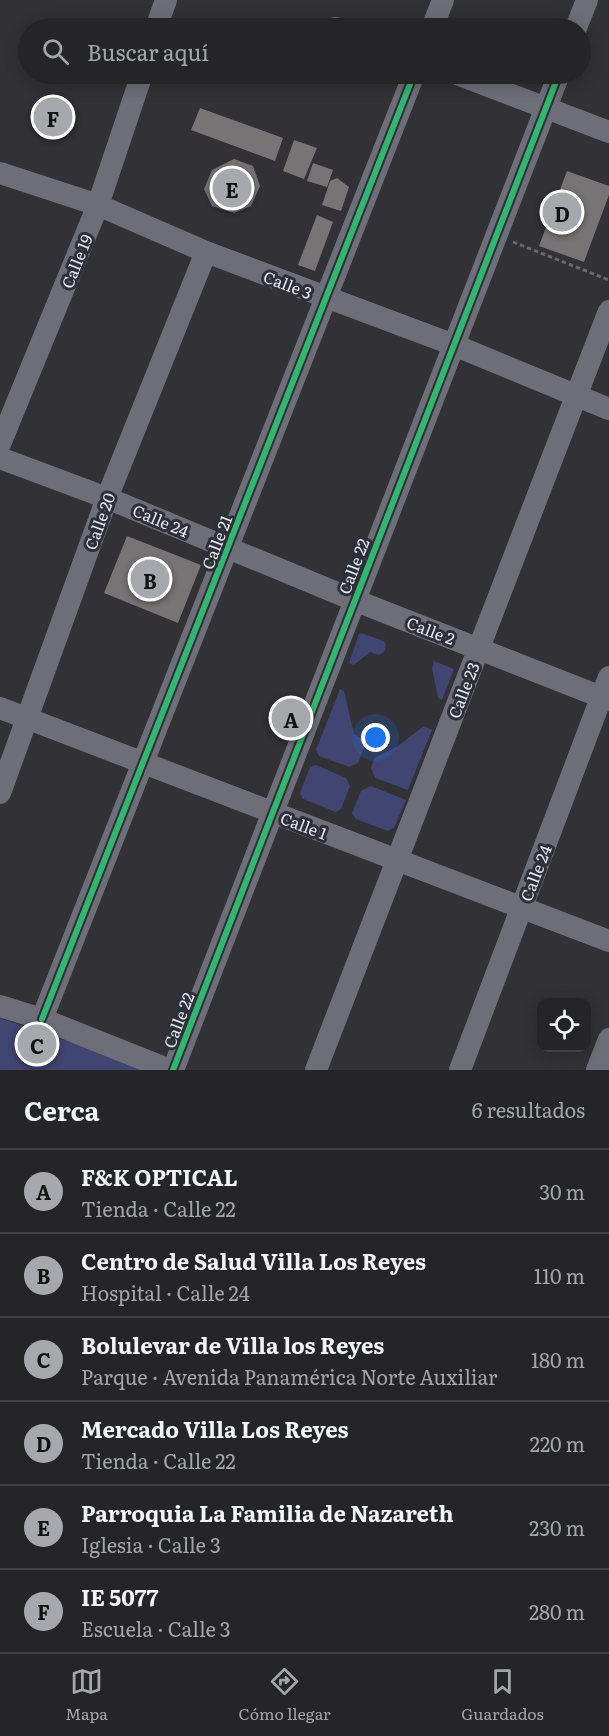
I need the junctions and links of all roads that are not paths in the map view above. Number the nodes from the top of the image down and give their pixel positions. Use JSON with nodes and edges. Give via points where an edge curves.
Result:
{"nodes":[{"id":1,"x":166,"y":0,"type":"edge"},
{"id":2,"x":443,"y":0,"type":"edge"},
{"id":3,"x":586,"y":0,"type":"edge"},
{"id":4,"x":160,"y":18,"type":"edge"},
{"id":5,"x":436,"y":18,"type":"edge"},
{"id":6,"x":580,"y":18,"type":"edge"},
{"id":7,"x":139,"y":84,"type":"edge"},
{"id":8,"x":410,"y":84,"type":"edge"},
{"id":9,"x":483,"y":84,"type":"edge"},
{"id":10,"x":555,"y":84,"type":"edge"},
{"id":11,"x":547,"y":108,"type":"junction"},
{"id":12,"x":609,"y":132,"type":"edge"},
{"id":13,"x":0,"y":173,"type":"edge"},
{"id":14,"x":98,"y":205,"type":"junction"},
{"id":15,"x":206,"y":252,"type":"junction"},
{"id":16,"x":326,"y":298,"type":"junction"},
{"id":17,"x":609,"y":311,"type":"edge"},
{"id":18,"x":454,"y":345,"type":"junction"},
{"id":19,"x":576,"y":397,"type":"junction"},
{"id":20,"x":609,"y":409,"type":"edge"},
{"id":21,"x":0,"y":444,"type":"edge"},
{"id":22,"x":0,"y":458,"type":"edge"},
{"id":23,"x":107,"y":498,"type":"junction"},
{"id":24,"x":228,"y":548,"type":"junction"},
{"id":25,"x":354,"y":600,"type":"junction"},
{"id":26,"x":479,"y":649,"type":"junction"},
{"id":27,"x":606,"y":691,"type":"edge"},
{"id":28,"x":0,"y":708,"type":"edge"},
{"id":29,"x":28,"y":719,"type":"junction"},
{"id":30,"x":143,"y":763,"type":"junction"},
{"id":31,"x":0,"y":793,"type":"edge"},
{"id":32,"x":272,"y":813,"type":"junction"},
{"id":33,"x":397,"y":861,"type":"junction"},
{"id":34,"x":522,"y":908,"type":"junction"},
{"id":35,"x":609,"y":941,"type":"edge"},
{"id":36,"x":0,"y":1006,"type":"edge"},
{"id":37,"x":42,"y":1019,"type":"junction"},
{"id":38,"x":609,"y":1039,"type":"edge"},
{"id":39,"x":172,"y":1070,"type":"edge"},
{"id":40,"x":316,"y":1070,"type":"edge"},
{"id":41,"x":460,"y":1070,"type":"edge"},
{"id":42,"x":597,"y":1070,"type":"edge"}],
"edges":[{"from":1,"to":4,"type":"street"},
{"from":2,"to":5,"type":"street"},
{"from":3,"to":6,"type":"street"},
{"from":7,"to":14,"type":"street","name":"Calle 19"},
{"from":8,"to":16,"type":"street","name":"Calle 21"},
{"from":9,"to":11,"type":"street"},
{"from":10,"to":11,"type":"street","name":"Calle 22"},
{"from":11,"to":12,"type":"street"},
{"from":11,"to":18,"type":"street","name":"Calle 22"},
{"from":13,"to":14,"type":"street","name":"Calle 3"},
{"from":14,"to":15,"type":"street","name":"Calle 3"},
{"from":14,"to":21,"type":"street","name":"Calle 19"},
{"from":15,"to":16,"type":"street","name":"Calle 3"},
{"from":15,"to":23,"type":"street","name":"Calle 20"},
{"from":16,"to":18,"type":"street","name":"Calle 3"},
{"from":16,"to":24,"type":"street","name":"Calle 21"},
{"from":17,"to":19,"type":"street","name":"Calle 23"},
{"from":18,"to":19,"type":"street","name":"Calle 3"},
{"from":18,"to":25,"type":"street","name":"Calle 22"},
{"from":19,"to":20,"type":"street","name":"Calle 3"},
{"from":19,"to":26,"type":"street","name":"Calle 23"},
{"from":22,"to":23,"type":"street","name":"Calle 24"},
{"from":23,"to":24,"type":"street","name":"Calle 24"},
{"from":23,"to":29,"type":"street","name":"Calle 20"},
{"from":24,"to":25,"type":"street","name":"Calle 24"},
{"from":24,"to":30,"type":"street","name":"Calle 21"},
{"from":25,"to":26,"type":"street","name":"Calle 2"},
{"from":25,"to":32,"type":"street","name":"Calle 22"},
{"from":26,"to":27,"type":"street","name":"Calle 2"},
{"from":26,"to":33,"type":"street","name":"Calle 23"},
{"from":27,"to":34,"type":"street","name":"Calle 24"},
{"from":28,"to":29,"type":"street","name":"Calle 1"},
{"from":29,"to":30,"type":"street","name":"Calle 1"},
{"from":29,"to":31,"type":"street","name":"Calle 20"},
{"from":30,"to":32,"type":"street","name":"Calle 1"},
{"from":30,"to":37,"type":"street","name":"Calle 21"},
{"from":32,"to":33,"type":"street","name":"Calle 1"},
{"from":32,"to":39,"type":"street","name":"Calle 22"},
{"from":33,"to":34,"type":"street","name":"Calle 1"},
{"from":33,"to":40,"type":"street","name":"Calle 23"},
{"from":34,"to":35,"type":"street","name":"Calle 1"},
{"from":34,"to":41,"type":"street","name":"Calle 24"},
{"from":36,"to":37,"type":"street"},
{"from":37,"to":39,"type":"street"},
{"from":38,"to":42,"type":"street"}]}
